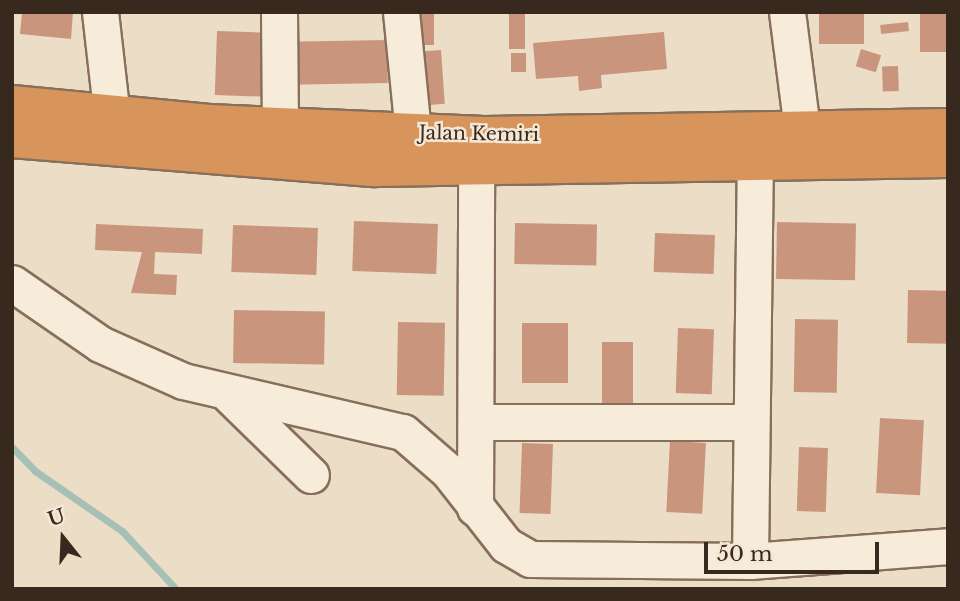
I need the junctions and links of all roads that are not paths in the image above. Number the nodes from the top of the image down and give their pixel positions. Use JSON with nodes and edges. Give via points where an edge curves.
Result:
{"nodes":[{"id":1,"x":100,"y":12,"type":"edge"},
{"id":2,"x":279,"y":12,"type":"edge"},
{"id":3,"x":401,"y":12,"type":"edge"},
{"id":4,"x":787,"y":12,"type":"edge"},
{"id":5,"x":12,"y":105,"type":"edge"},
{"id":6,"x":112,"y":117,"type":"junction"},
{"id":7,"x":280,"y":128,"type":"junction"},
{"id":8,"x":948,"y":128,"type":"edge"},
{"id":9,"x":802,"y":129,"type":"junction"},
{"id":10,"x":413,"y":133,"type":"junction"},
{"id":11,"x":12,"y":138,"type":"edge"},
{"id":12,"x":948,"y":158,"type":"edge"},
{"id":13,"x":755,"y":163,"type":"junction"},
{"id":14,"x":476,"y":167,"type":"junction"},
{"id":15,"x":12,"y":283,"type":"edge"},
{"id":16,"x":230,"y":396,"type":"junction"},
{"id":17,"x":477,"y":422,"type":"junction"},
{"id":18,"x":749,"y":422,"type":"junction"},
{"id":19,"x":311,"y":475,"type":"dead end"},
{"id":20,"x":475,"y":508,"type":"junction"},
{"id":21,"x":948,"y":546,"type":"edge"},
{"id":22,"x":750,"y":561,"type":"junction"}],
"edges":[{"from":1,"to":6,"type":"street"},
{"from":2,"to":7,"type":"street"},
{"from":3,"to":10,"type":"street"},
{"from":4,"to":9,"type":"street"},
{"from":5,"to":6,"type":"highway","name":"Jalan Kemiri"},
{"from":6,"to":7,"type":"highway","name":"Jalan Kemiri"},
{"from":7,"to":10,"type":"highway","name":"Jalan Kemiri"},
{"from":8,"to":9,"type":"highway","name":"Jalan Kemiri"},
{"from":9,"to":10,"type":"highway","name":"Jalan Kemiri"},
{"from":11,"to":14,"type":"highway","name":"Jalan Kemiri","via":[[228,159]]},
{"from":12,"to":13,"type":"highway","name":"Jalan Kemiri"},
{"from":13,"to":14,"type":"highway","name":"Jalan Kemiri"},
{"from":13,"to":18,"type":"street"},
{"from":14,"to":17,"type":"street"},
{"from":15,"to":16,"type":"street","via":[[100,344]]},
{"from":16,"to":19,"type":"street"},
{"from":16,"to":20,"type":"street","via":[[404,432],[448,471]]},
{"from":17,"to":18,"type":"street"},
{"from":17,"to":20,"type":"street"},
{"from":18,"to":22,"type":"street"},
{"from":20,"to":22,"type":"street","via":[[506,545],[530,559]]},
{"from":21,"to":22,"type":"street"}]}
